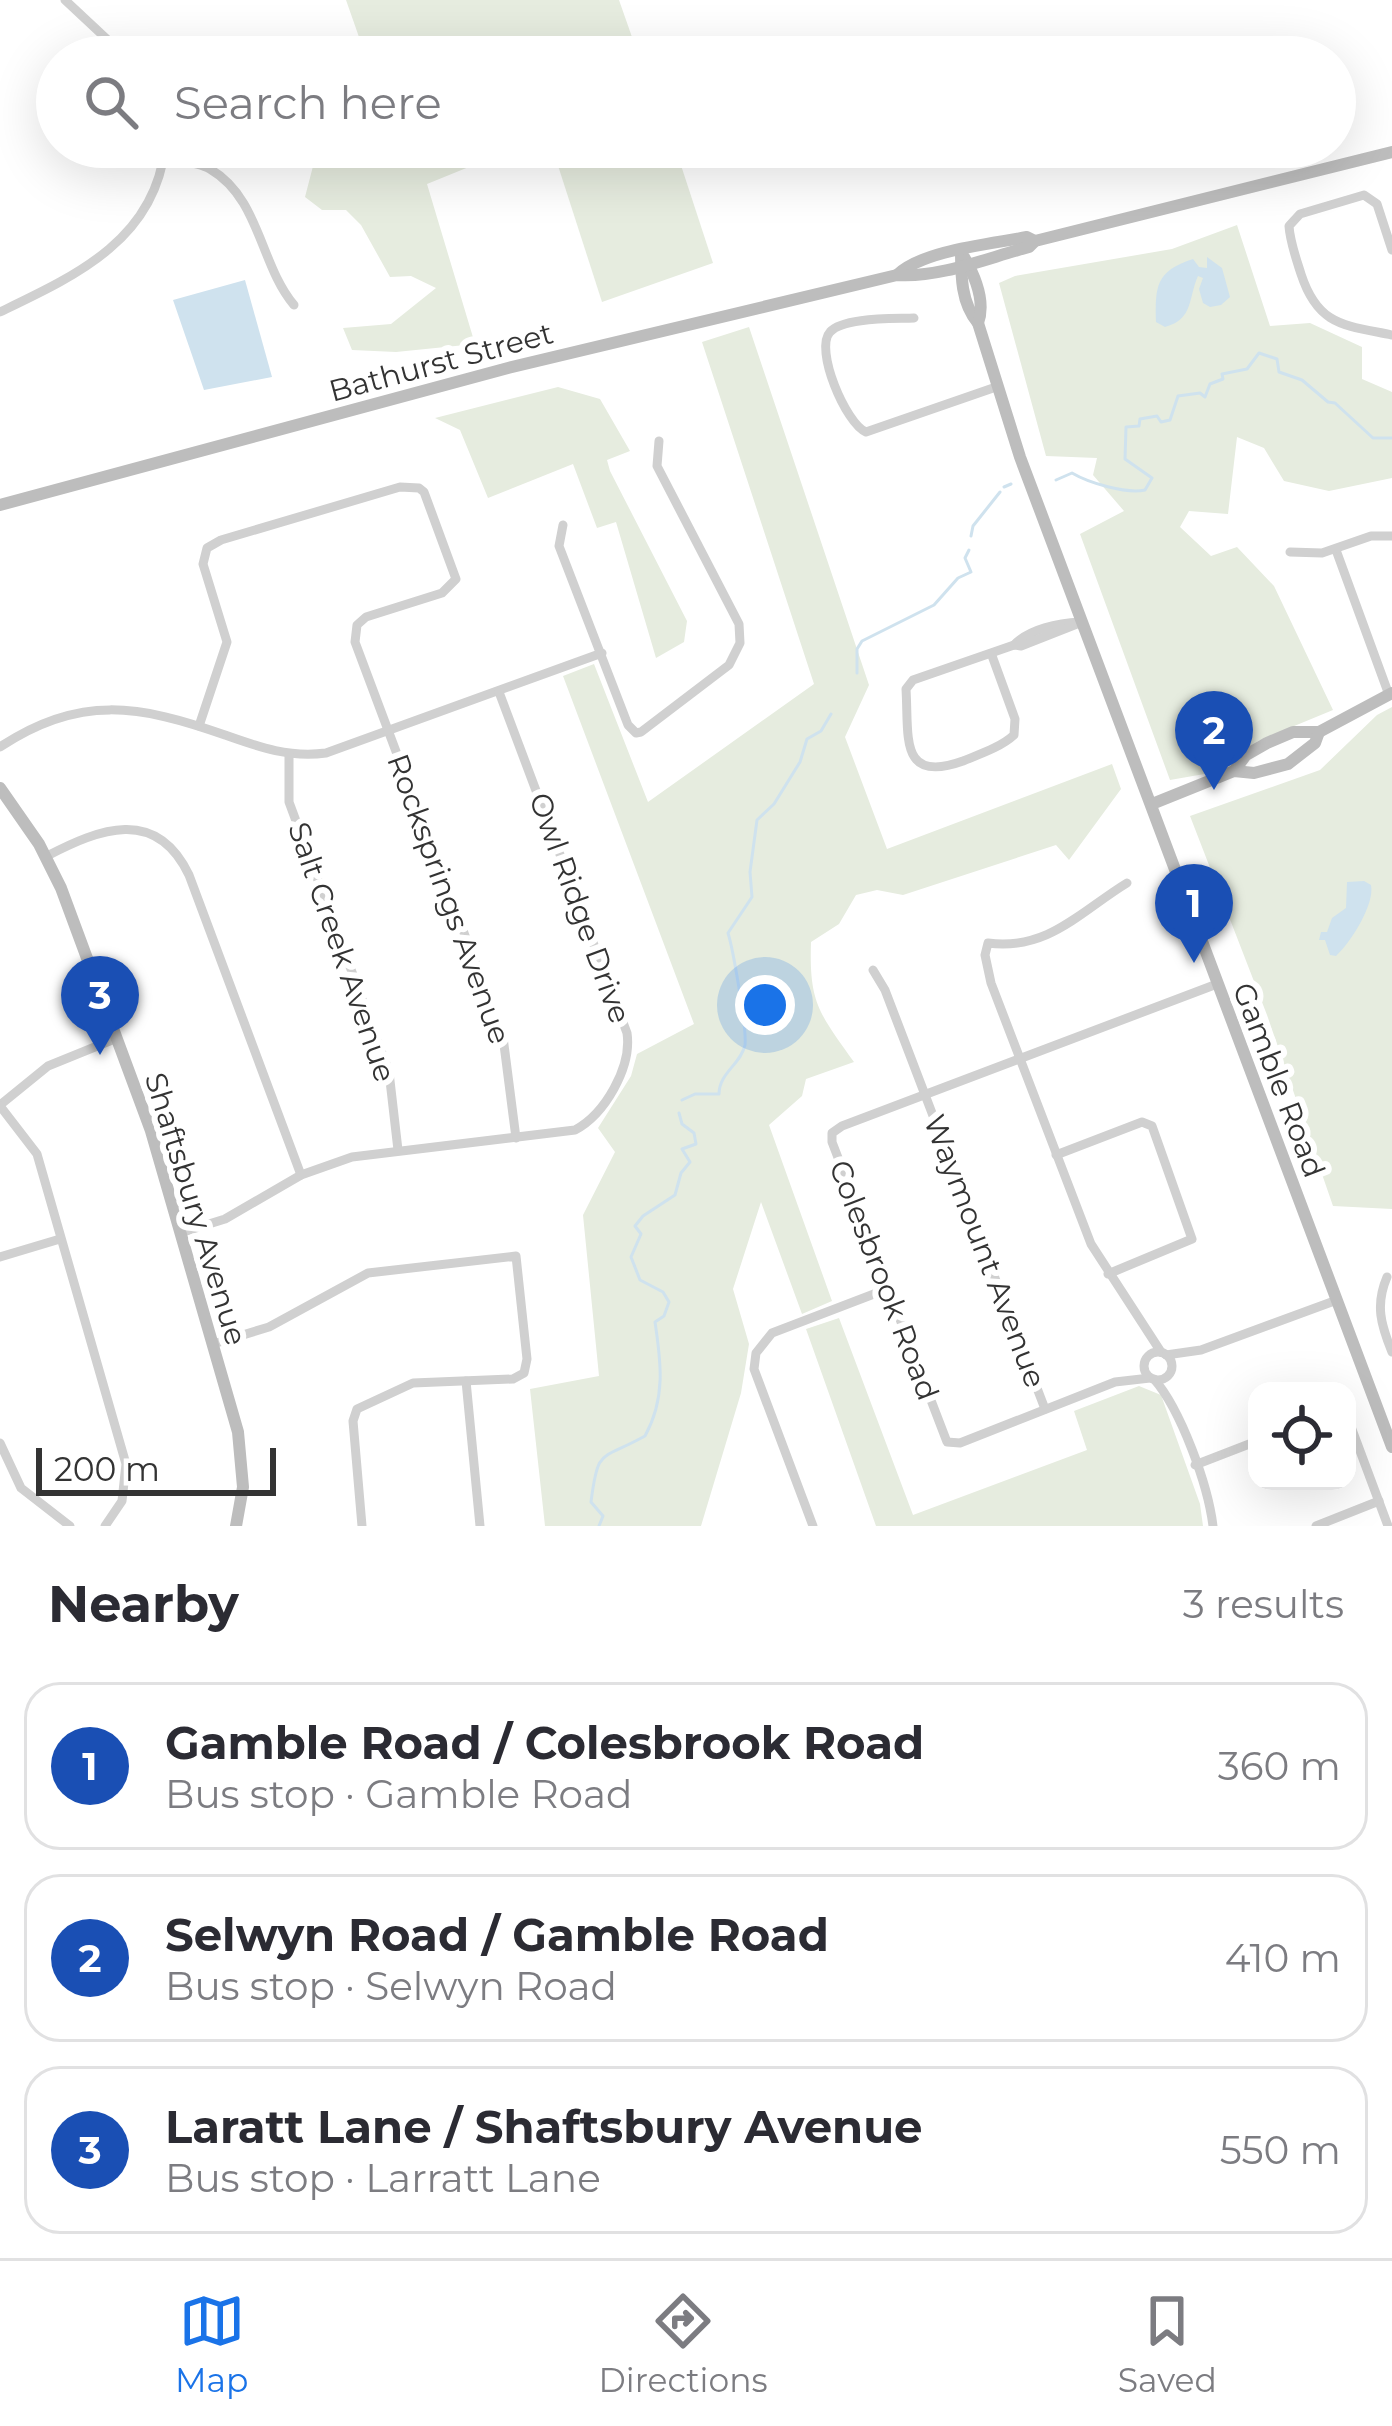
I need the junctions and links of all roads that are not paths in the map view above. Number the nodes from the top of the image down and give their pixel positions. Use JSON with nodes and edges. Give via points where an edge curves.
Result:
{"nodes":[{"id":1,"x":65,"y":0,"type":"edge"},
{"id":2,"x":108,"y":36,"type":"edge"},
{"id":3,"x":1392,"y":152,"type":"edge"},
{"id":4,"x":1356,"y":161,"type":"edge"},
{"id":5,"x":163,"y":168,"type":"edge"},
{"id":6,"x":209,"y":168,"type":"edge"},
{"id":7,"x":1328,"y":168,"type":"edge"},
{"id":8,"x":1392,"y":250,"type":"edge"},
{"id":9,"x":963,"y":260,"type":"junction"},
{"id":10,"x":294,"y":305,"type":"dead end"},
{"id":11,"x":0,"y":312,"type":"edge"},
{"id":12,"x":914,"y":318,"type":"dead end"},
{"id":13,"x":1392,"y":335,"type":"edge"},
{"id":14,"x":996,"y":387,"type":"junction"},
{"id":15,"x":659,"y":441,"type":"dead end"},
{"id":16,"x":0,"y":505,"type":"edge"},
{"id":17,"x":562,"y":525,"type":"dead end"},
{"id":18,"x":1392,"y":536,"type":"edge"},
{"id":19,"x":1336,"y":550,"type":"junction"},
{"id":20,"x":1290,"y":552,"type":"dead end"},
{"id":21,"x":1082,"y":622,"type":"junction"},
{"id":22,"x":602,"y":653,"type":"junction"},
{"id":23,"x":991,"y":653,"type":"junction"},
{"id":24,"x":499,"y":692,"type":"junction"},
{"id":25,"x":1390,"y":694,"type":"edge"},
{"id":26,"x":199,"y":726,"type":"junction"},
{"id":27,"x":1319,"y":732,"type":"junction"},
{"id":28,"x":388,"y":733,"type":"junction"},
{"id":29,"x":0,"y":747,"type":"edge"},
{"id":30,"x":289,"y":754,"type":"junction"},
{"id":31,"x":1234,"y":771,"type":"junction"},
{"id":32,"x":0,"y":788,"type":"edge"},
{"id":33,"x":1153,"y":804,"type":"junction"},
{"id":34,"x":47,"y":856,"type":"junction"},
{"id":35,"x":1126,"y":884,"type":"dead end"},
{"id":36,"x":873,"y":970,"type":"dead end"},
{"id":37,"x":1217,"y":984,"type":"junction"},
{"id":38,"x":117,"y":1038,"type":"junction"},
{"id":39,"x":1020,"y":1058,"type":"junction"},
{"id":40,"x":925,"y":1094,"type":"junction"},
{"id":41,"x":0,"y":1105,"type":"edge"},
{"id":42,"x":516,"y":1138,"type":"junction"},
{"id":43,"x":398,"y":1150,"type":"junction"},
{"id":44,"x":1056,"y":1155,"type":"junction"},
{"id":45,"x":301,"y":1175,"type":"junction"},
{"id":46,"x":180,"y":1233,"type":"junction"},
{"id":47,"x":60,"y":1239,"type":"junction"},
{"id":48,"x":0,"y":1257,"type":"edge"},
{"id":49,"x":1108,"y":1274,"type":"junction"},
{"id":50,"x":1387,"y":1277,"type":"dead end"},
{"id":51,"x":887,"y":1289,"type":"junction"},
{"id":52,"x":1337,"y":1300,"type":"junction"},
{"id":53,"x":1140,"y":1320,"type":"junction"},
{"id":54,"x":212,"y":1344,"type":"junction"},
{"id":55,"x":1201,"y":1349,"type":"junction"},
{"id":56,"x":1392,"y":1352,"type":"edge"},
{"id":57,"x":1164,"y":1354,"type":"junction"},
{"id":58,"x":1145,"y":1360,"type":"junction"},
{"id":59,"x":1170,"y":1371,"type":"junction"},
{"id":60,"x":1152,"y":1378,"type":"junction"},
{"id":61,"x":466,"y":1381,"type":"junction"},
{"id":62,"x":1115,"y":1382,"type":"junction"},
{"id":63,"x":1045,"y":1409,"type":"junction"},
{"id":64,"x":1174,"y":1410,"type":"junction"},
{"id":65,"x":1356,"y":1441,"type":"edge"},
{"id":66,"x":0,"y":1443,"type":"edge"},
{"id":67,"x":1248,"y":1444,"type":"edge"},
{"id":68,"x":1392,"y":1447,"type":"edge"},
{"id":69,"x":1195,"y":1465,"type":"junction"},
{"id":70,"x":1379,"y":1501,"type":"junction"},
{"id":71,"x":808,"y":1524,"type":"edge"},
{"id":72,"x":70,"y":1526,"type":"edge"},
{"id":73,"x":106,"y":1526,"type":"edge"},
{"id":74,"x":236,"y":1526,"type":"edge"},
{"id":75,"x":362,"y":1526,"type":"edge"},
{"id":76,"x":480,"y":1526,"type":"edge"},
{"id":77,"x":1213,"y":1526,"type":"edge"},
{"id":78,"x":1316,"y":1526,"type":"edge"},
{"id":79,"x":1388,"y":1526,"type":"edge"}],
"edges":[{"from":1,"to":2,"type":"street"},
{"from":3,"to":4,"type":"main road","name":"Bathurst Street"},
{"from":5,"to":11,"type":"street","via":[[144,210],[111,248],[82,273]]},
{"from":6,"to":10,"type":"street","via":[[239,196],[277,286]]},
{"from":7,"to":9,"type":"main road","name":"Bathurst Street"},
{"from":8,"to":13,"type":"street","via":[[1377,203],[1364,195],[1300,214],[1288,226],[1320,312]]},
{"from":9,"to":14,"type":"main road","name":"Gamble Road","via":[[970,313]]},
{"from":9,"to":16,"type":"main road","name":"Bathurst Street","via":[[485,374]]},
{"from":12,"to":14,"type":"street","via":[[864,320],[827,334],[824,346],[855,428],[866,432]]},
{"from":14,"to":21,"type":"main road","name":"Gamble Road"},
{"from":15,"to":22,"type":"street","via":[[657,466],[739,624],[740,643],[729,664],[636,733]]},
{"from":17,"to":22,"type":"street","via":[[559,546]]},
{"from":18,"to":19,"type":"street"},
{"from":19,"to":20,"type":"street"},
{"from":19,"to":25,"type":"street"},
{"from":21,"to":23,"type":"street","via":[[1045,628]]},
{"from":21,"to":33,"type":"main road","name":"Gamble Road"},
{"from":22,"to":24,"type":"street"},
{"from":23,"to":23,"type":"street","via":[[906,689],[919,765],[946,767],[1014,735],[1016,719]]},
{"from":24,"to":28,"type":"street"},
{"from":24,"to":42,"type":"street","name":"Owl Ridge Drive","via":[[629,1042],[622,1069],[587,1123]]},
{"from":25,"to":27,"type":"main road"},
{"from":26,"to":28,"type":"street","name":"Rocksprings Avenue","via":[[227,642],[203,564],[207,548],[410,487],[429,498],[456,579],[442,593],[357,625],[355,642]]},
{"from":26,"to":29,"type":"street","via":[[153,711],[97,710],[47,721]]},
{"from":26,"to":30,"type":"street"},
{"from":27,"to":31,"type":"main road","via":[[1267,742]]},
{"from":27,"to":31,"type":"main road","via":[[1288,764]]},
{"from":28,"to":30,"type":"street","via":[[335,751]]},
{"from":28,"to":42,"type":"street","name":"Rocksprings Avenue","via":[[503,1037]]},
{"from":30,"to":43,"type":"street","name":"Salt Creek Avenue","via":[[289,802],[389,1072]]},
{"from":31,"to":33,"type":"main road"},
{"from":32,"to":34,"type":"main road","name":"Shaftsbury Avenue"},
{"from":33,"to":37,"type":"main road","name":"Gamble Road"},
{"from":34,"to":38,"type":"main road","name":"Shaftsbury Avenue"},
{"from":34,"to":45,"type":"street","via":[[114,829],[146,834],[178,856]]},
{"from":35,"to":39,"type":"street","via":[[1064,928],[988,944],[991,983]]},
{"from":36,"to":40,"type":"street","name":"Waymount Avenue"},
{"from":37,"to":39,"type":"street","name":"Colesbrook Road"},
{"from":37,"to":52,"type":"main road","name":"Gamble Road"},
{"from":38,"to":41,"type":"street","via":[[48,1066]]},
{"from":38,"to":46,"type":"main road","name":"Shaftsbury Avenue"},
{"from":39,"to":40,"type":"street","name":"Colesbrook Road"},
{"from":39,"to":44,"type":"street"},
{"from":40,"to":51,"type":"street","name":"Colesbrook Road","via":[[832,1133]]},
{"from":40,"to":63,"type":"street","name":"Waymount Avenue"},
{"from":41,"to":47,"type":"street","via":[[37,1154]]},
{"from":42,"to":43,"type":"street","name":"Owl Ridge Drive"},
{"from":43,"to":45,"type":"street","name":"Owl Ridge Drive"},
{"from":44,"to":49,"type":"street"},
{"from":44,"to":49,"type":"street","via":[[1142,1122],[1152,1126],[1192,1239]]},
{"from":45,"to":46,"type":"street","name":"Owl Ridge Drive","via":[[225,1219]]},
{"from":46,"to":54,"type":"main road","name":"Shaftsbury Avenue"},
{"from":47,"to":48,"type":"street"},
{"from":47,"to":73,"type":"street","via":[[125,1464],[122,1501]]},
{"from":49,"to":53,"type":"street"},
{"from":50,"to":56,"type":"street","via":[[1379,1317]]},
{"from":51,"to":63,"type":"street","name":"Colesbrook Road","via":[[947,1442]]},
{"from":51,"to":71,"type":"street","via":[[772,1333],[756,1353],[754,1369]]},
{"from":52,"to":55,"type":"street"},
{"from":52,"to":68,"type":"main road","name":"Gamble Road"},
{"from":53,"to":57,"type":"street"},
{"from":53,"to":58,"type":"street"},
{"from":54,"to":61,"type":"street","via":[[269,1327],[368,1273],[512,1254],[526,1367],[513,1379]]},
{"from":54,"to":74,"type":"main road","name":"Shaftsbury Avenue","via":[[242,1452]]},
{"from":55,"to":57,"type":"street"},
{"from":55,"to":59,"type":"street"},
{"from":57,"to":58,"type":"street","name":"Colesbrook Road"},
{"from":57,"to":59,"type":"street"},
{"from":58,"to":60,"type":"street"},
{"from":58,"to":62,"type":"street","name":"Colesbrook Road"},
{"from":59,"to":60,"type":"street","name":"Colesbrook Road"},
{"from":59,"to":64,"type":"street"},
{"from":60,"to":62,"type":"street","name":"Colesbrook Road"},
{"from":60,"to":64,"type":"street"},
{"from":61,"to":75,"type":"street","via":[[400,1386],[354,1413]]},
{"from":61,"to":76,"type":"street"},
{"from":62,"to":63,"type":"street","name":"Colesbrook Road"},
{"from":64,"to":69,"type":"street"},
{"from":65,"to":70,"type":"street"},
{"from":66,"to":72,"type":"street","via":[[21,1487]]},
{"from":67,"to":69,"type":"street"},
{"from":69,"to":77,"type":"street"},
{"from":70,"to":78,"type":"street"},
{"from":70,"to":79,"type":"street"}]}
